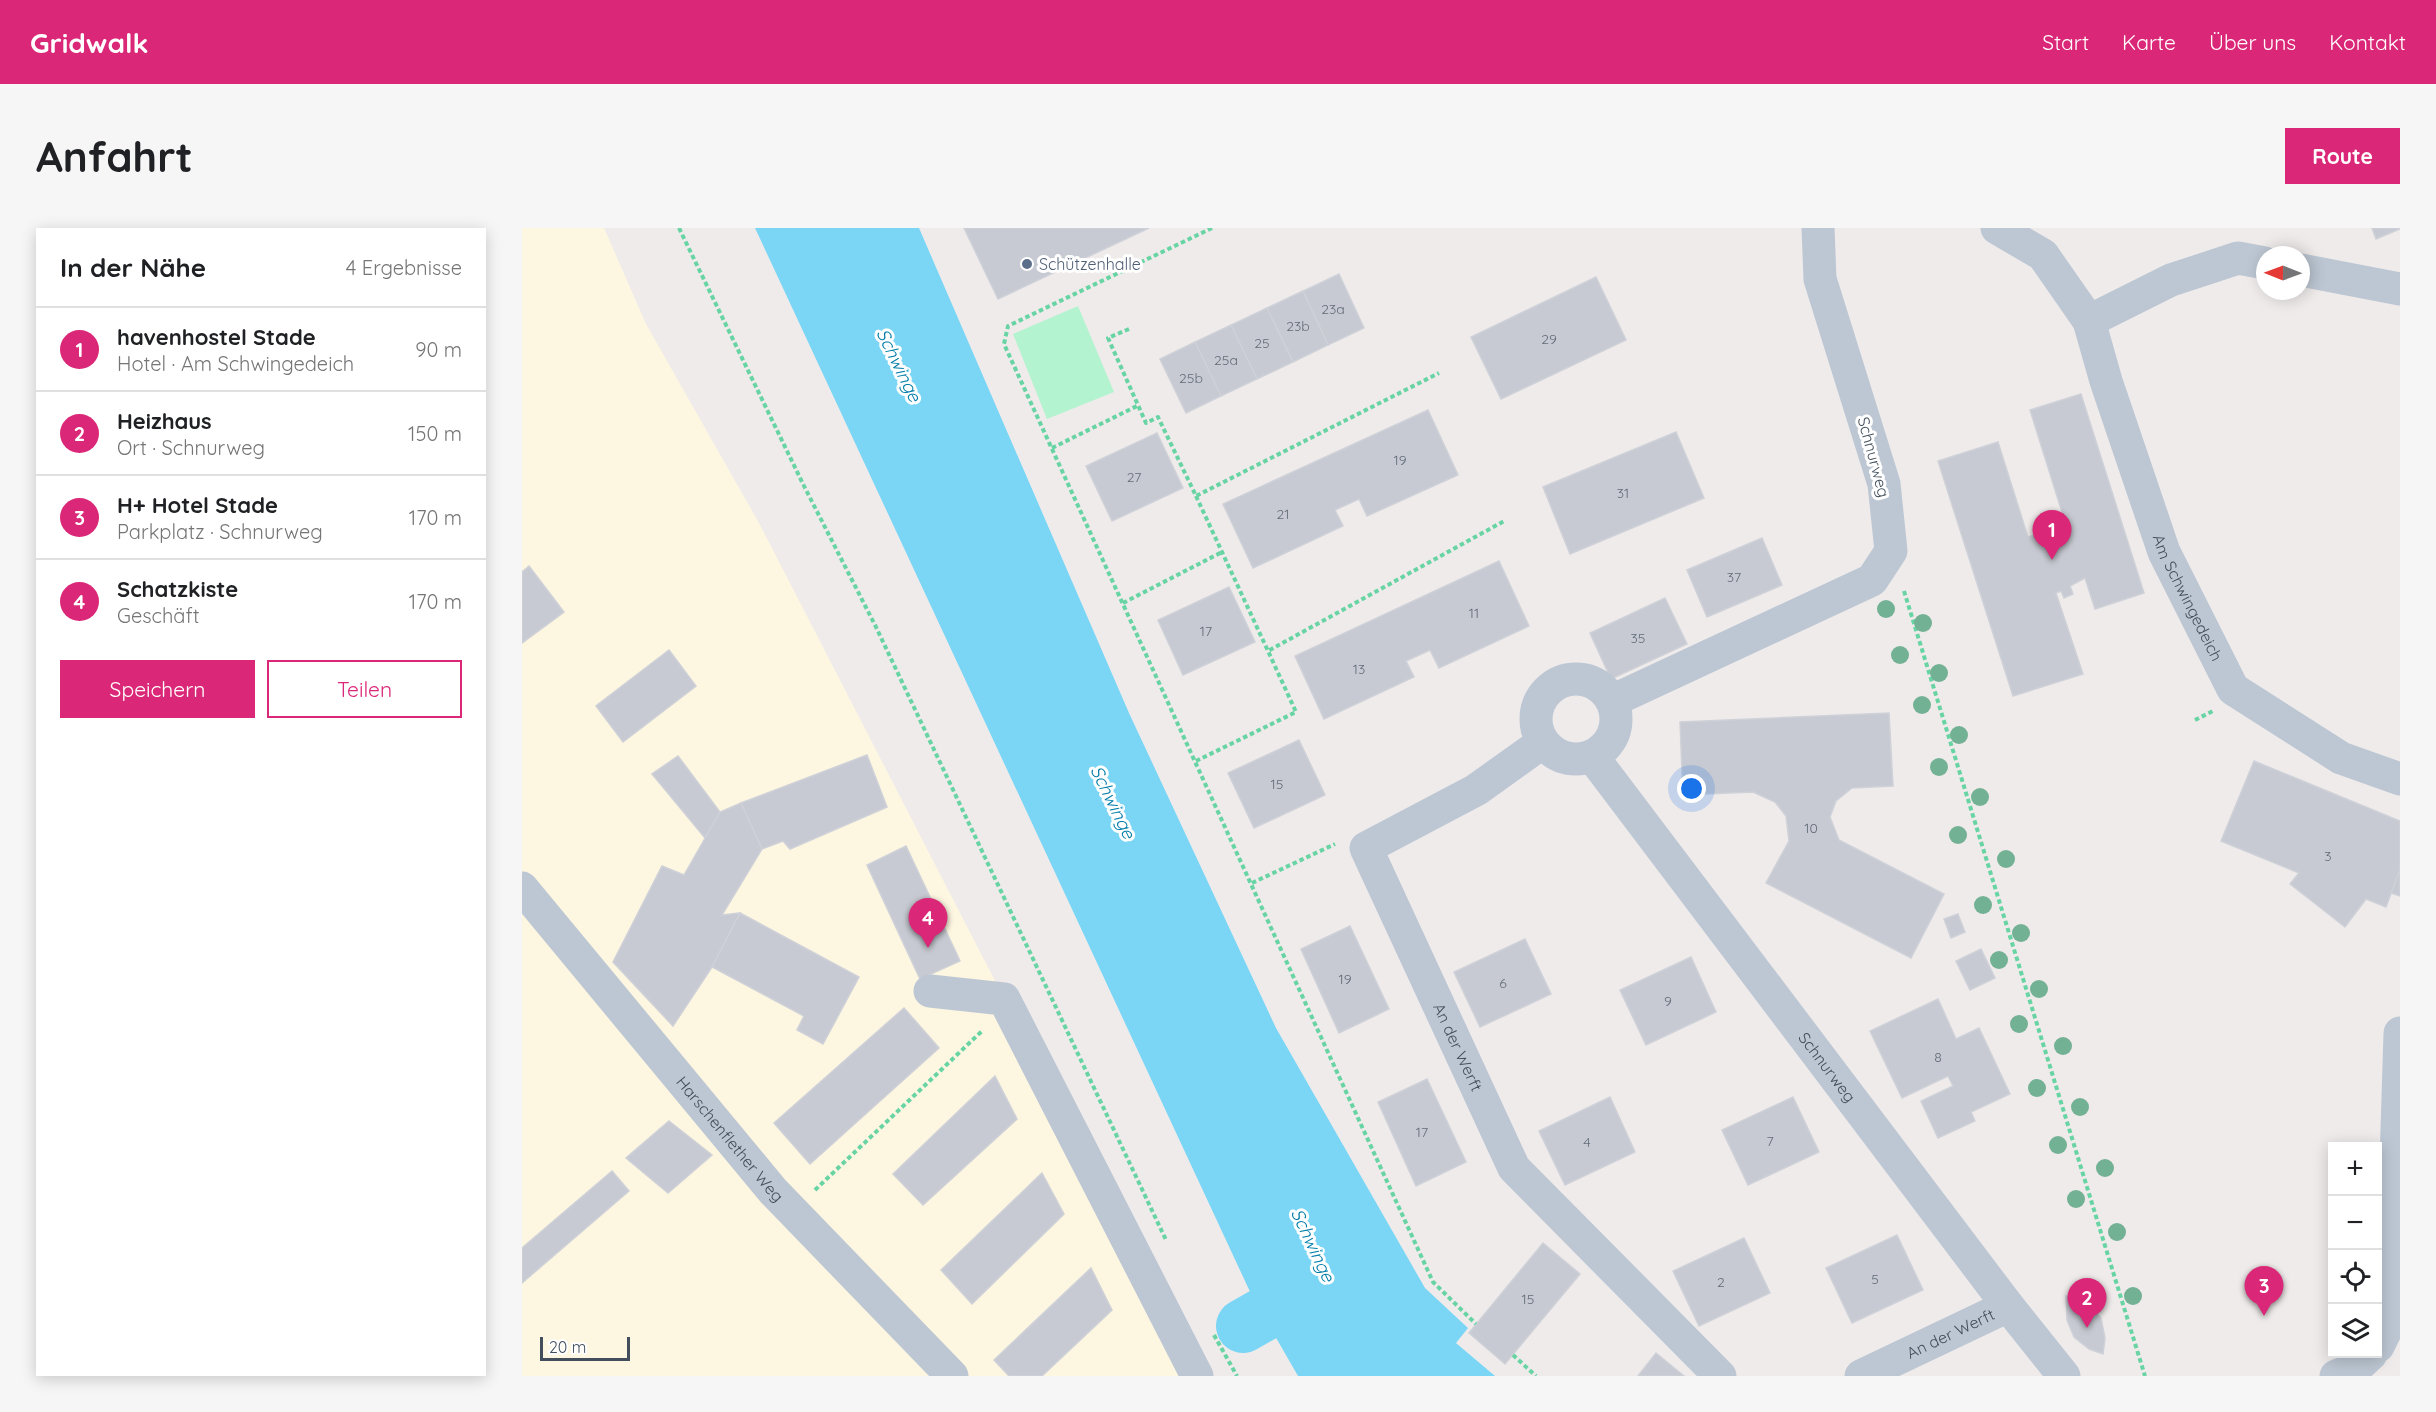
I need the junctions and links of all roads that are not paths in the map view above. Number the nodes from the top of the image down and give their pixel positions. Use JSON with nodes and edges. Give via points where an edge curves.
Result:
{"nodes":[{"id":1,"x":1818,"y":228,"type":"edge"},
{"id":2,"x":1997,"y":228,"type":"edge"},
{"id":3,"x":2256,"y":261,"type":"edge"},
{"id":4,"x":2310,"y":272,"type":"edge"},
{"id":5,"x":2400,"y":289,"type":"edge"},
{"id":6,"x":2089,"y":321,"type":"junction"},
{"id":7,"x":1612,"y":702,"type":"junction"},
{"id":8,"x":1543,"y":742,"type":"junction"},
{"id":9,"x":1592,"y":756,"type":"junction"},
{"id":10,"x":2400,"y":779,"type":"edge"},
{"id":11,"x":522,"y":888,"type":"edge"},
{"id":12,"x":930,"y":991,"type":"dead end"},
{"id":13,"x":2400,"y":1033,"type":"edge"},
{"id":14,"x":2008,"y":1306,"type":"junction"},
{"id":15,"x":2382,"y":1338,"type":"edge"},
{"id":16,"x":2366,"y":1358,"type":"edge"},
{"id":17,"x":952,"y":1376,"type":"edge"},
{"id":18,"x":1197,"y":1376,"type":"edge"},
{"id":19,"x":1720,"y":1376,"type":"edge"},
{"id":20,"x":1861,"y":1376,"type":"edge"},
{"id":21,"x":2064,"y":1376,"type":"edge"},
{"id":22,"x":2336,"y":1376,"type":"edge"}],
"edges":[{"from":1,"to":7,"type":"street","name":"Schnurweg","via":[[1820,279],[1884,484],[1891,551],[1872,580]]},
{"from":2,"to":6,"type":"street","name":"Am Schwingedeich","via":[[2043,255]]},
{"from":3,"to":6,"type":"street","via":[[2238,258],[2171,280]]},
{"from":4,"to":5,"type":"street"},
{"from":6,"to":10,"type":"street","name":"Am Schwingedeich","via":[[2164,552],[2233,689],[2341,758]]},
{"from":7,"to":8,"type":"street","via":[[1606,692],[1588,681],[1564,680],[1553,686],[1538,706],[1536,718]]},
{"from":7,"to":9,"type":"street","via":[[1616,727],[1603,749]]},
{"from":8,"to":9,"type":"street","via":[[1565,758]]},
{"from":8,"to":19,"type":"street","name":"An der Werft","via":[[1476,790],[1366,848],[1514,1168]]},
{"from":9,"to":14,"type":"street","name":"Schnurweg"},
{"from":11,"to":17,"type":"street","name":"Harschenflether Weg","via":[[773,1191]]},
{"from":12,"to":18,"type":"street","via":[[1004,999]]},
{"from":13,"to":15,"type":"street","via":[[2393,1258],[2387,1328]]},
{"from":14,"to":20,"type":"street","name":"An der Werft"},
{"from":14,"to":21,"type":"street","name":"Schnurweg"},
{"from":16,"to":22,"type":"street","via":[[2356,1368]]}]}
